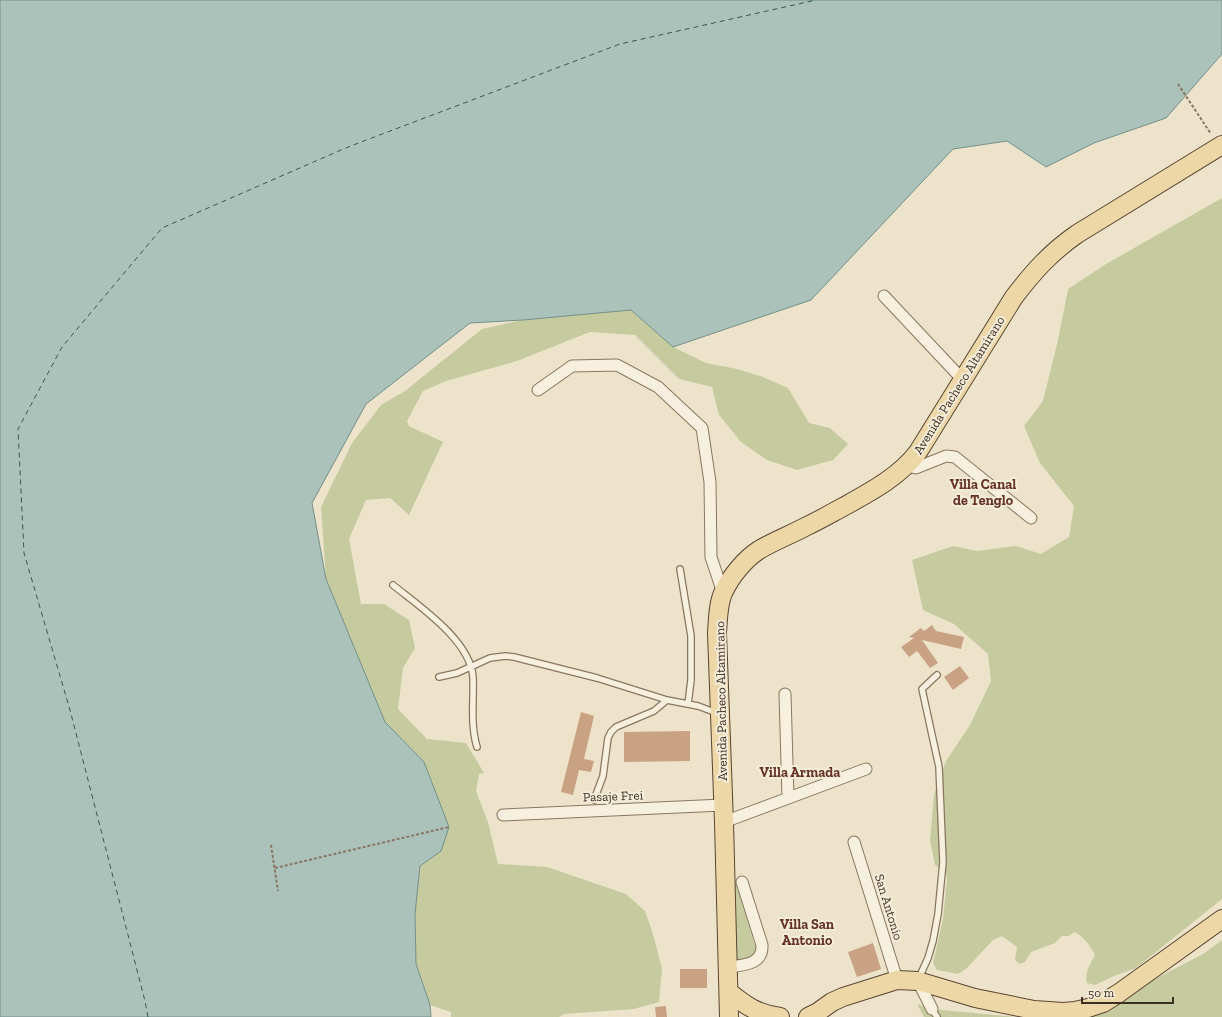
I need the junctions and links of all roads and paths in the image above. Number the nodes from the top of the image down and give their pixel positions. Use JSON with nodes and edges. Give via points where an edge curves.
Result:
{"nodes":[{"id":1,"x":1178,"y":84,"type":"dead end"},
{"id":2,"x":1220,"y":146,"type":"edge"},
{"id":3,"x":884,"y":296,"type":"dead end"},
{"id":4,"x":963,"y":380,"type":"junction"},
{"id":5,"x":538,"y":390,"type":"dead end"},
{"id":6,"x":907,"y":466,"type":"junction"},
{"id":7,"x":1031,"y":518,"type":"dead end"},
{"id":8,"x":680,"y":569,"type":"dead end"},
{"id":9,"x":393,"y":584,"type":"dead end"},
{"id":10,"x":723,"y":593,"type":"junction"},
{"id":11,"x":471,"y":667,"type":"junction"},
{"id":12,"x":938,"y":675,"type":"dead end"},
{"id":13,"x":439,"y":677,"type":"dead end"},
{"id":14,"x":785,"y":694,"type":"dead end"},
{"id":15,"x":668,"y":700,"type":"junction"},
{"id":16,"x":688,"y":704,"type":"junction"},
{"id":17,"x":720,"y":714,"type":"junction"},
{"id":18,"x":477,"y":746,"type":"dead end"},
{"id":19,"x":866,"y":769,"type":"dead end"},
{"id":20,"x":788,"y":798,"type":"junction"},
{"id":21,"x":594,"y":800,"type":"dead end"},
{"id":22,"x":724,"y":813,"type":"junction"},
{"id":23,"x":503,"y":815,"type":"dead end"},
{"id":24,"x":449,"y":827,"type":"dead end"},
{"id":25,"x":854,"y":842,"type":"dead end"},
{"id":26,"x":271,"y":845,"type":"dead end"},
{"id":27,"x":275,"y":868,"type":"junction"},
{"id":28,"x":742,"y":882,"type":"dead end"},
{"id":29,"x":278,"y":891,"type":"dead end"},
{"id":30,"x":1222,"y":919,"type":"edge"},
{"id":31,"x":728,"y":967,"type":"junction"},
{"id":32,"x":897,"y":980,"type":"junction"},
{"id":33,"x":918,"y":981,"type":"junction"},
{"id":34,"x":728,"y":992,"type":"junction"},
{"id":35,"x":832,"y":1002,"type":"junction"},
{"id":36,"x":935,"y":1013,"type":"edge"},
{"id":37,"x":729,"y":1017,"type":"edge"},
{"id":38,"x":779,"y":1017,"type":"edge"},
{"id":39,"x":808,"y":1017,"type":"edge"}],
"edges":[{"from":1,"to":2,"type":"path"},
{"from":2,"to":4,"type":"main road","name":"Avenida Pacheco Altamirano","via":[[1058,247],[1014,297]]},
{"from":3,"to":4,"type":"street"},
{"from":4,"to":6,"type":"main road","name":"Avenida Pacheco Altamirano"},
{"from":5,"to":10,"type":"street","via":[[572,366],[617,365],[658,387],[702,428],[710,482],[711,557]]},
{"from":6,"to":7,"type":"street","via":[[916,468],[946,456],[955,457]]},
{"from":6,"to":10,"type":"main road","name":"Avenida Pacheco Altamirano","via":[[862,497],[759,550],[748,559]]},
{"from":8,"to":16,"type":"lane","via":[[691,636],[692,668]]},
{"from":9,"to":11,"type":"lane","via":[[451,635],[468,657]]},
{"from":10,"to":17,"type":"main road","name":"Avenida Pacheco Altamirano","via":[[717,633]]},
{"from":11,"to":13,"type":"lane"},
{"from":11,"to":15,"type":"lane","via":[[490,658],[514,657],[597,678]]},
{"from":11,"to":18,"type":"lane","via":[[474,738]]},
{"from":12,"to":33,"type":"lane","via":[[922,689],[939,767],[943,862],[933,941]]},
{"from":14,"to":20,"type":"street"},
{"from":15,"to":16,"type":"lane"},
{"from":15,"to":21,"type":"lane","via":[[654,711],[616,726],[611,732]]},
{"from":16,"to":17,"type":"lane"},
{"from":17,"to":22,"type":"main road","name":"Avenida Pacheco Altamirano"},
{"from":19,"to":20,"type":"street","name":"Pasaje Frei"},
{"from":20,"to":22,"type":"street","name":"Pasaje Frei"},
{"from":22,"to":23,"type":"street","name":"Pasaje Frei"},
{"from":22,"to":31,"type":"main road","name":"Avenida Pacheco Altamirano"},
{"from":24,"to":27,"type":"path"},
{"from":25,"to":32,"type":"street","name":"San Antonio"},
{"from":26,"to":27,"type":"path"},
{"from":27,"to":29,"type":"path"},
{"from":28,"to":31,"type":"street","via":[[762,951],[759,958],[753,962]]},
{"from":30,"to":33,"type":"main road","via":[[1119,993],[1103,1003],[1075,1011],[1034,1010],[975,998]]},
{"from":31,"to":34,"type":"main road","name":"Avenida Pacheco Altamirano"},
{"from":32,"to":33,"type":"main road"},
{"from":32,"to":35,"type":"main road"},
{"from":33,"to":36,"type":"street"},
{"from":34,"to":37,"type":"main road","name":"Avenida Pacheco Altamirano"},
{"from":34,"to":38,"type":"main road","via":[[751,1009]]},
{"from":35,"to":38,"type":"main road"},
{"from":35,"to":39,"type":"main road"}]}
